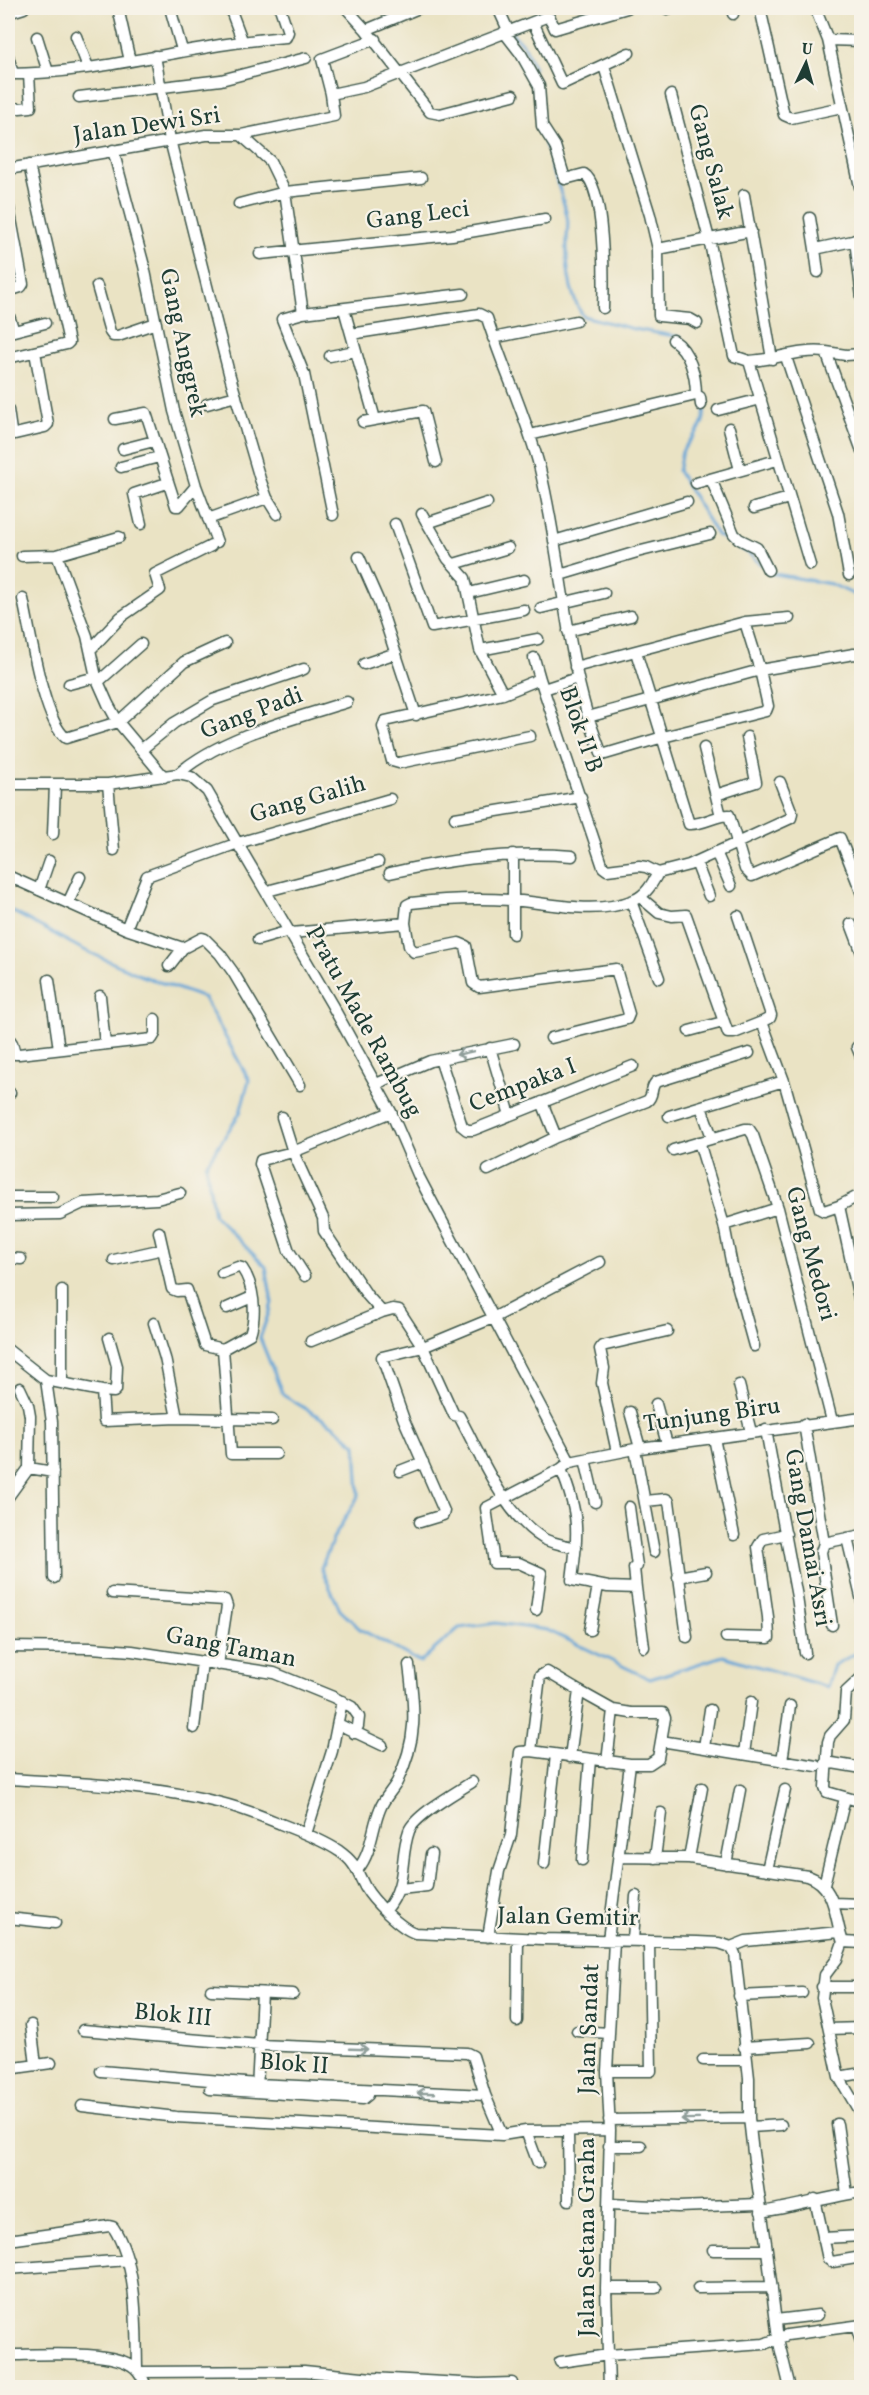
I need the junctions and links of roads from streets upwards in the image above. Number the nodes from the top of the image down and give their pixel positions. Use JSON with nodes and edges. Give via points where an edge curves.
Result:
{"nodes":[{"id":1,"x":24,"y":8,"type":"edge"},
{"id":2,"x":118,"y":8,"type":"edge"},
{"id":3,"x":170,"y":8,"type":"edge"},
{"id":4,"x":230,"y":8,"type":"edge"},
{"id":5,"x":279,"y":8,"type":"edge"},
{"id":6,"x":346,"y":8,"type":"edge"},
{"id":7,"x":419,"y":8,"type":"edge"},
{"id":8,"x":498,"y":8,"type":"edge"},
{"id":9,"x":627,"y":8,"type":"edge"},
{"id":10,"x":760,"y":8,"type":"edge"},
{"id":11,"x":815,"y":8,"type":"edge"},
{"id":12,"x":8,"y":13,"type":"edge"},
{"id":13,"x":533,"y":22,"type":"junction"},
{"id":14,"x":366,"y":30,"type":"junction"},
{"id":15,"x":506,"y":31,"type":"junction"},
{"id":16,"x":76,"y":36,"type":"dead end"},
{"id":17,"x":37,"y":37,"type":"dead end"},
{"id":18,"x":375,"y":39,"type":"junction"},
{"id":19,"x":828,"y":39,"type":"junction"},
{"id":20,"x":242,"y":40,"type":"junction"},
{"id":21,"x":861,"y":41,"type":"edge"},
{"id":22,"x":182,"y":50,"type":"junction"},
{"id":23,"x":629,"y":54,"type":"dead end"},
{"id":24,"x":8,"y":56,"type":"edge"},
{"id":25,"x":155,"y":56,"type":"junction"},
{"id":26,"x":306,"y":58,"type":"dead end"},
{"id":27,"x":130,"y":61,"type":"junction"},
{"id":28,"x":604,"y":66,"type":"junction"},
{"id":29,"x":88,"y":67,"type":"junction"},
{"id":30,"x":48,"y":72,"type":"junction"},
{"id":31,"x":402,"y":73,"type":"junction"},
{"id":32,"x":10,"y":74,"type":"edge"},
{"id":33,"x":29,"y":75,"type":"junction"},
{"id":34,"x":163,"y":88,"type":"junction"},
{"id":35,"x":331,"y":94,"type":"junction"},
{"id":36,"x":513,"y":95,"type":"dead end"},
{"id":37,"x":671,"y":95,"type":"dead end"},
{"id":38,"x":79,"y":97,"type":"dead end"},
{"id":39,"x":842,"y":107,"type":"junction"},
{"id":40,"x":8,"y":110,"type":"edge"},
{"id":41,"x":241,"y":135,"type":"junction"},
{"id":42,"x":170,"y":140,"type":"junction"},
{"id":43,"x":113,"y":150,"type":"junction"},
{"id":44,"x":29,"y":165,"type":"junction"},
{"id":45,"x":8,"y":169,"type":"edge"},
{"id":46,"x":421,"y":178,"type":"dead end"},
{"id":47,"x":285,"y":192,"type":"junction"},
{"id":48,"x":744,"y":195,"type":"dead end"},
{"id":49,"x":861,"y":196,"type":"edge"},
{"id":50,"x":8,"y":203,"type":"edge"},
{"id":51,"x":239,"y":204,"type":"dead end"},
{"id":52,"x":810,"y":218,"type":"dead end"},
{"id":53,"x":545,"y":219,"type":"dead end"},
{"id":54,"x":751,"y":231,"type":"junction"},
{"id":55,"x":709,"y":239,"type":"junction"},
{"id":56,"x":858,"y":239,"type":"edge"},
{"id":57,"x":295,"y":249,"type":"junction"},
{"id":58,"x":658,"y":249,"type":"junction"},
{"id":59,"x":815,"y":249,"type":"junction"},
{"id":60,"x":261,"y":254,"type":"dead end"},
{"id":61,"x":818,"y":272,"type":"dead end"},
{"id":62,"x":97,"y":286,"type":"dead end"},
{"id":63,"x":8,"y":291,"type":"edge"},
{"id":64,"x":463,"y":294,"type":"dead end"},
{"id":65,"x":861,"y":298,"type":"edge"},
{"id":66,"x":603,"y":308,"type":"dead end"},
{"id":67,"x":344,"y":309,"type":"junction"},
{"id":68,"x":8,"y":313,"type":"edge"},
{"id":69,"x":303,"y":313,"type":"junction"},
{"id":70,"x":576,"y":321,"type":"dead end"},
{"id":71,"x":45,"y":323,"type":"dead end"},
{"id":72,"x":156,"y":323,"type":"junction"},
{"id":73,"x":697,"y":323,"type":"dead end"},
{"id":74,"x":351,"y":334,"type":"junction"},
{"id":75,"x":493,"y":338,"type":"junction"},
{"id":76,"x":674,"y":340,"type":"dead end"},
{"id":77,"x":355,"y":351,"type":"junction"},
{"id":78,"x":35,"y":352,"type":"junction"},
{"id":79,"x":825,"y":352,"type":"junction"},
{"id":80,"x":861,"y":354,"type":"edge"},
{"id":81,"x":330,"y":356,"type":"dead end"},
{"id":82,"x":786,"y":357,"type":"junction"},
{"id":83,"x":8,"y":358,"type":"edge"},
{"id":84,"x":772,"y":359,"type":"junction"},
{"id":85,"x":749,"y":361,"type":"junction"},
{"id":86,"x":236,"y":396,"type":"junction"},
{"id":87,"x":761,"y":399,"type":"junction"},
{"id":88,"x":207,"y":404,"type":"dead end"},
{"id":89,"x":8,"y":410,"type":"edge"},
{"id":90,"x":718,"y":410,"type":"dead end"},
{"id":91,"x":115,"y":419,"type":"dead end"},
{"id":92,"x":375,"y":419,"type":"junction"},
{"id":93,"x":363,"y":422,"type":"dead end"},
{"id":94,"x":729,"y":429,"type":"dead end"},
{"id":95,"x":530,"y":435,"type":"junction"},
{"id":96,"x":154,"y":441,"type":"junction"},
{"id":97,"x":123,"y":449,"type":"dead end"},
{"id":98,"x":861,"y":451,"type":"edge"},
{"id":99,"x":159,"y":457,"type":"junction"},
{"id":100,"x":777,"y":460,"type":"junction"},
{"id":101,"x":436,"y":462,"type":"dead end"},
{"id":102,"x":121,"y":466,"type":"dead end"},
{"id":103,"x":741,"y":470,"type":"junction"},
{"id":104,"x":711,"y":479,"type":"junction"},
{"id":105,"x":167,"y":483,"type":"junction"},
{"id":106,"x":696,"y":483,"type":"dead end"},
{"id":107,"x":196,"y":486,"type":"junction"},
{"id":108,"x":267,"y":498,"type":"junction"},
{"id":109,"x":789,"y":498,"type":"junction"},
{"id":110,"x":687,"y":502,"type":"dead end"},
{"id":111,"x":487,"y":503,"type":"dead end"},
{"id":112,"x":754,"y":508,"type":"dead end"},
{"id":113,"x":277,"y":514,"type":"dead end"},
{"id":114,"x":333,"y":515,"type":"dead end"},
{"id":115,"x":208,"y":519,"type":"junction"},
{"id":116,"x":141,"y":524,"type":"dead end"},
{"id":117,"x":395,"y":524,"type":"dead end"},
{"id":118,"x":710,"y":534,"type":"dead end"},
{"id":119,"x":119,"y":537,"type":"dead end"},
{"id":120,"x":554,"y":541,"type":"junction"},
{"id":121,"x":508,"y":548,"type":"dead end"},
{"id":122,"x":57,"y":555,"type":"junction"},
{"id":123,"x":22,"y":556,"type":"dead end"},
{"id":124,"x":359,"y":557,"type":"dead end"},
{"id":125,"x":454,"y":564,"type":"junction"},
{"id":126,"x":810,"y":565,"type":"dead end"},
{"id":127,"x":768,"y":570,"type":"dead end"},
{"id":128,"x":560,"y":575,"type":"junction"},
{"id":129,"x":849,"y":575,"type":"dead end"},
{"id":130,"x":525,"y":580,"type":"dead end"},
{"id":131,"x":469,"y":593,"type":"junction"},
{"id":132,"x":604,"y":593,"type":"dead end"},
{"id":133,"x":23,"y":599,"type":"dead end"},
{"id":134,"x":564,"y":603,"type":"junction"},
{"id":135,"x":541,"y":608,"type":"dead end"},
{"id":136,"x":524,"y":610,"type":"dead end"},
{"id":137,"x":631,"y":616,"type":"dead end"},
{"id":138,"x":789,"y":618,"type":"dead end"},
{"id":139,"x":473,"y":621,"type":"junction"},
{"id":140,"x":745,"y":622,"type":"junction"},
{"id":141,"x":568,"y":631,"type":"junction"},
{"id":142,"x":538,"y":639,"type":"dead end"},
{"id":143,"x":225,"y":643,"type":"dead end"},
{"id":144,"x":141,"y":644,"type":"dead end"},
{"id":145,"x":91,"y":649,"type":"junction"},
{"id":146,"x":480,"y":650,"type":"junction"},
{"id":147,"x":636,"y":652,"type":"junction"},
{"id":148,"x":396,"y":653,"type":"junction"},
{"id":149,"x":861,"y":655,"type":"edge"},
{"id":150,"x":534,"y":658,"type":"dead end"},
{"id":151,"x":364,"y":664,"type":"dead end"},
{"id":152,"x":304,"y":669,"type":"dead end"},
{"id":153,"x":760,"y":670,"type":"junction"},
{"id":154,"x":576,"y":673,"type":"junction"},
{"id":155,"x":97,"y":679,"type":"junction"},
{"id":156,"x":69,"y":684,"type":"dead end"},
{"id":157,"x":542,"y":684,"type":"junction"},
{"id":158,"x":503,"y":694,"type":"junction"},
{"id":159,"x":651,"y":699,"type":"junction"},
{"id":160,"x":346,"y":702,"type":"dead end"},
{"id":161,"x":416,"y":715,"type":"junction"},
{"id":162,"x":588,"y":717,"type":"junction"},
{"id":163,"x":118,"y":722,"type":"junction"},
{"id":164,"x":530,"y":736,"type":"dead end"},
{"id":165,"x":663,"y":737,"type":"junction"},
{"id":166,"x":747,"y":737,"type":"dead end"},
{"id":167,"x":704,"y":748,"type":"dead end"},
{"id":168,"x":142,"y":749,"type":"junction"},
{"id":169,"x":178,"y":774,"type":"junction"},
{"id":170,"x":164,"y":777,"type":"junction"},
{"id":171,"x":780,"y":782,"type":"dead end"},
{"id":172,"x":108,"y":783,"type":"junction"},
{"id":173,"x":8,"y":784,"type":"edge"},
{"id":174,"x":55,"y":785,"type":"junction"},
{"id":175,"x":716,"y":795,"type":"junction"},
{"id":176,"x":581,"y":797,"type":"junction"},
{"id":177,"x":390,"y":799,"type":"dead end"},
{"id":178,"x":721,"y":816,"type":"junction"},
{"id":179,"x":455,"y":818,"type":"dead end"},
{"id":180,"x":53,"y":834,"type":"dead end"},
{"id":181,"x":738,"y":841,"type":"junction"},
{"id":182,"x":238,"y":843,"type":"junction"},
{"id":183,"x":114,"y":850,"type":"dead end"},
{"id":184,"x":716,"y":852,"type":"junction"},
{"id":185,"x":513,"y":854,"type":"junction"},
{"id":186,"x":572,"y":856,"type":"dead end"},
{"id":187,"x":49,"y":861,"type":"dead end"},
{"id":188,"x":378,"y":862,"type":"dead end"},
{"id":189,"x":696,"y":862,"type":"junction"},
{"id":190,"x":390,"y":873,"type":"dead end"},
{"id":191,"x":658,"y":873,"type":"junction"},
{"id":192,"x":8,"y":876,"type":"edge"},
{"id":193,"x":80,"y":877,"type":"dead end"},
{"id":194,"x":731,"y":886,"type":"dead end"},
{"id":195,"x":39,"y":890,"type":"junction"},
{"id":196,"x":267,"y":891,"type":"junction"},
{"id":197,"x":861,"y":894,"type":"edge"},
{"id":198,"x":709,"y":896,"type":"dead end"},
{"id":199,"x":636,"y":899,"type":"junction"},
{"id":200,"x":514,"y":900,"type":"junction"},
{"id":201,"x":68,"y":903,"type":"junction"},
{"id":202,"x":738,"y":916,"type":"dead end"},
{"id":203,"x":405,"y":923,"type":"junction"},
{"id":204,"x":851,"y":924,"type":"dead end"},
{"id":205,"x":126,"y":929,"type":"junction"},
{"id":206,"x":290,"y":932,"type":"junction"},
{"id":207,"x":513,"y":934,"type":"dead end"},
{"id":208,"x":258,"y":940,"type":"dead end"},
{"id":209,"x":183,"y":948,"type":"junction"},
{"id":210,"x":861,"y":953,"type":"edge"},
{"id":211,"x":169,"y":966,"type":"dead end"},
{"id":212,"x":659,"y":978,"type":"dead end"},
{"id":213,"x":49,"y":980,"type":"dead end"},
{"id":214,"x":100,"y":996,"type":"dead end"},
{"id":215,"x":155,"y":1019,"type":"dead end"},
{"id":216,"x":723,"y":1022,"type":"junction"},
{"id":217,"x":762,"y":1022,"type":"junction"},
{"id":218,"x":689,"y":1031,"type":"dead end"},
{"id":219,"x":8,"y":1037,"type":"edge"},
{"id":220,"x":551,"y":1038,"type":"dead end"},
{"id":221,"x":105,"y":1044,"type":"junction"},
{"id":222,"x":514,"y":1044,"type":"dead end"},
{"id":223,"x":857,"y":1047,"type":"dead end"},
{"id":224,"x":490,"y":1048,"type":"junction"},
{"id":225,"x":59,"y":1049,"type":"junction"},
{"id":226,"x":749,"y":1053,"type":"dead end"},
{"id":227,"x":440,"y":1059,"type":"junction"},
{"id":228,"x":861,"y":1059,"type":"edge"},
{"id":229,"x":633,"y":1066,"type":"dead end"},
{"id":230,"x":784,"y":1081,"type":"junction"},
{"id":231,"x":376,"y":1084,"type":"junction"},
{"id":232,"x":300,"y":1085,"type":"dead end"},
{"id":233,"x":542,"y":1102,"type":"junction"},
{"id":234,"x":701,"y":1107,"type":"junction"},
{"id":235,"x":391,"y":1112,"type":"junction"},
{"id":236,"x":510,"y":1115,"type":"junction"},
{"id":237,"x":669,"y":1116,"type":"dead end"},
{"id":238,"x":282,"y":1117,"type":"dead end"},
{"id":239,"x":556,"y":1137,"type":"junction"},
{"id":240,"x":712,"y":1137,"type":"junction"},
{"id":241,"x":699,"y":1142,"type":"junction"},
{"id":242,"x":673,"y":1150,"type":"dead end"},
{"id":243,"x":293,"y":1152,"type":"junction"},
{"id":244,"x":488,"y":1170,"type":"dead end"},
{"id":245,"x":180,"y":1193,"type":"dead end"},
{"id":246,"x":861,"y":1194,"type":"edge"},
{"id":247,"x":8,"y":1197,"type":"edge"},
{"id":248,"x":53,"y":1197,"type":"dead end"},
{"id":249,"x":839,"y":1206,"type":"junction"},
{"id":250,"x":778,"y":1208,"type":"junction"},
{"id":251,"x":8,"y":1215,"type":"edge"},
{"id":252,"x":724,"y":1225,"type":"junction"},
{"id":253,"x":159,"y":1232,"type":"dead end"},
{"id":254,"x":163,"y":1249,"type":"junction"},
{"id":255,"x":8,"y":1258,"type":"edge"},
{"id":256,"x":21,"y":1259,"type":"dead end"},
{"id":257,"x":114,"y":1260,"type":"dead end"},
{"id":258,"x":600,"y":1262,"type":"dead end"},
{"id":259,"x":222,"y":1274,"type":"dead end"},
{"id":260,"x":305,"y":1276,"type":"dead end"},
{"id":261,"x":62,"y":1290,"type":"dead end"},
{"id":262,"x":252,"y":1297,"type":"junction"},
{"id":263,"x":227,"y":1308,"type":"dead end"},
{"id":264,"x":382,"y":1312,"type":"junction"},
{"id":265,"x":861,"y":1312,"type":"edge"},
{"id":266,"x":493,"y":1318,"type":"junction"},
{"id":267,"x":154,"y":1323,"type":"dead end"},
{"id":268,"x":667,"y":1331,"type":"dead end"},
{"id":269,"x":109,"y":1338,"type":"dead end"},
{"id":270,"x":311,"y":1341,"type":"dead end"},
{"id":271,"x":754,"y":1346,"type":"dead end"},
{"id":272,"x":423,"y":1347,"type":"junction"},
{"id":273,"x":223,"y":1349,"type":"junction"},
{"id":274,"x":8,"y":1350,"type":"edge"},
{"id":275,"x":46,"y":1380,"type":"junction"},
{"id":276,"x":62,"y":1382,"type":"junction"},
{"id":277,"x":739,"y":1385,"type":"dead end"},
{"id":278,"x":20,"y":1388,"type":"dead end"},
{"id":279,"x":102,"y":1391,"type":"junction"},
{"id":280,"x":656,"y":1404,"type":"dead end"},
{"id":281,"x":630,"y":1412,"type":"dead end"},
{"id":282,"x":177,"y":1418,"type":"junction"},
{"id":283,"x":861,"y":1418,"type":"edge"},
{"id":284,"x":228,"y":1419,"type":"junction"},
{"id":285,"x":272,"y":1420,"type":"dead end"},
{"id":286,"x":831,"y":1420,"type":"junction"},
{"id":287,"x":804,"y":1424,"type":"junction"},
{"id":288,"x":766,"y":1430,"type":"junction"},
{"id":289,"x":751,"y":1432,"type":"junction"},
{"id":290,"x":714,"y":1438,"type":"junction"},
{"id":291,"x":668,"y":1444,"type":"junction"},
{"id":292,"x":638,"y":1449,"type":"junction"},
{"id":293,"x":617,"y":1452,"type":"junction"},
{"id":294,"x":276,"y":1454,"type":"dead end"},
{"id":295,"x":585,"y":1459,"type":"junction"},
{"id":296,"x":423,"y":1462,"type":"junction"},
{"id":297,"x":570,"y":1462,"type":"junction"},
{"id":298,"x":29,"y":1468,"type":"junction"},
{"id":299,"x":561,"y":1470,"type":"junction"},
{"id":300,"x":400,"y":1471,"type":"dead end"},
{"id":301,"x":53,"y":1472,"type":"junction"},
{"id":302,"x":8,"y":1497,"type":"edge"},
{"id":303,"x":504,"y":1498,"type":"junction"},
{"id":304,"x":645,"y":1501,"type":"junction"},
{"id":305,"x":595,"y":1502,"type":"dead end"},
{"id":306,"x":629,"y":1507,"type":"dead end"},
{"id":307,"x":420,"y":1522,"type":"dead end"},
{"id":308,"x":786,"y":1534,"type":"junction"},
{"id":309,"x":734,"y":1535,"type":"dead end"},
{"id":310,"x":861,"y":1535,"type":"edge"},
{"id":311,"x":847,"y":1538,"type":"junction"},
{"id":312,"x":824,"y":1543,"type":"junction"},
{"id":313,"x":576,"y":1548,"type":"junction"},
{"id":314,"x":654,"y":1552,"type":"dead end"},
{"id":315,"x":706,"y":1572,"type":"dead end"},
{"id":316,"x":678,"y":1577,"type":"junction"},
{"id":317,"x":54,"y":1578,"type":"dead end"},
{"id":318,"x":598,"y":1586,"type":"junction"},
{"id":319,"x":636,"y":1588,"type":"junction"},
{"id":320,"x":112,"y":1593,"type":"dead end"},
{"id":321,"x":861,"y":1601,"type":"edge"},
{"id":322,"x":536,"y":1610,"type":"dead end"},
{"id":323,"x":832,"y":1625,"type":"dead end"},
{"id":324,"x":590,"y":1630,"type":"dead end"},
{"id":325,"x":726,"y":1636,"type":"dead end"},
{"id":326,"x":687,"y":1637,"type":"dead end"},
{"id":327,"x":8,"y":1647,"type":"edge"},
{"id":328,"x":644,"y":1647,"type":"dead end"},
{"id":329,"x":805,"y":1653,"type":"dead end"},
{"id":330,"x":202,"y":1662,"type":"junction"},
{"id":331,"x":218,"y":1665,"type":"junction"},
{"id":332,"x":409,"y":1665,"type":"dead end"},
{"id":333,"x":861,"y":1677,"type":"edge"},
{"id":334,"x":579,"y":1691,"type":"junction"},
{"id":335,"x":342,"y":1701,"type":"junction"},
{"id":336,"x":751,"y":1701,"type":"dead end"},
{"id":337,"x":790,"y":1707,"type":"dead end"},
{"id":338,"x":613,"y":1710,"type":"junction"},
{"id":339,"x":710,"y":1710,"type":"dead end"},
{"id":340,"x":338,"y":1724,"type":"junction"},
{"id":341,"x":194,"y":1728,"type":"dead end"},
{"id":342,"x":354,"y":1733,"type":"junction"},
{"id":343,"x":661,"y":1741,"type":"junction"},
{"id":344,"x":381,"y":1744,"type":"dead end"},
{"id":345,"x":704,"y":1748,"type":"junction"},
{"id":346,"x":531,"y":1751,"type":"junction"},
{"id":347,"x":744,"y":1754,"type":"junction"},
{"id":348,"x":556,"y":1755,"type":"junction"},
{"id":349,"x":570,"y":1757,"type":"junction"},
{"id":350,"x":590,"y":1759,"type":"junction"},
{"id":351,"x":782,"y":1761,"type":"junction"},
{"id":352,"x":607,"y":1762,"type":"junction"},
{"id":353,"x":630,"y":1764,"type":"junction"},
{"id":354,"x":822,"y":1764,"type":"junction"},
{"id":355,"x":861,"y":1768,"type":"edge"},
{"id":356,"x":8,"y":1779,"type":"edge"},
{"id":357,"x":472,"y":1782,"type":"dead end"},
{"id":358,"x":702,"y":1788,"type":"dead end"},
{"id":359,"x":740,"y":1790,"type":"dead end"},
{"id":360,"x":785,"y":1790,"type":"dead end"},
{"id":361,"x":845,"y":1798,"type":"junction"},
{"id":362,"x":861,"y":1802,"type":"edge"},
{"id":363,"x":661,"y":1813,"type":"dead end"},
{"id":364,"x":306,"y":1834,"type":"junction"},
{"id":365,"x":431,"y":1854,"type":"dead end"},
{"id":366,"x":619,"y":1857,"type":"junction"},
{"id":367,"x":655,"y":1858,"type":"junction"},
{"id":368,"x":689,"y":1858,"type":"junction"},
{"id":369,"x":582,"y":1860,"type":"dead end"},
{"id":370,"x":543,"y":1864,"type":"dead end"},
{"id":371,"x":726,"y":1864,"type":"junction"},
{"id":372,"x":358,"y":1869,"type":"junction"},
{"id":373,"x":767,"y":1870,"type":"junction"},
{"id":374,"x":824,"y":1885,"type":"junction"},
{"id":375,"x":399,"y":1889,"type":"junction"},
{"id":376,"x":636,"y":1896,"type":"dead end"},
{"id":377,"x":833,"y":1903,"type":"junction"},
{"id":378,"x":861,"y":1904,"type":"edge"},
{"id":379,"x":386,"y":1910,"type":"junction"},
{"id":380,"x":8,"y":1918,"type":"edge"},
{"id":381,"x":55,"y":1923,"type":"dead end"},
{"id":382,"x":488,"y":1937,"type":"junction"},
{"id":383,"x":841,"y":1937,"type":"junction"},
{"id":384,"x":518,"y":1938,"type":"junction"},
{"id":385,"x":611,"y":1940,"type":"junction"},
{"id":386,"x":633,"y":1940,"type":"junction"},
{"id":387,"x":649,"y":1941,"type":"junction"},
{"id":388,"x":861,"y":1943,"type":"edge"},
{"id":389,"x":731,"y":1947,"type":"junction"},
{"id":390,"x":822,"y":1987,"type":"junction"},
{"id":391,"x":861,"y":1987,"type":"edge"},
{"id":392,"x":211,"y":1990,"type":"dead end"},
{"id":393,"x":262,"y":1993,"type":"junction"},
{"id":394,"x":802,"y":1993,"type":"dead end"},
{"id":395,"x":293,"y":1994,"type":"dead end"},
{"id":396,"x":739,"y":1996,"type":"junction"},
{"id":397,"x":517,"y":2021,"type":"dead end"},
{"id":398,"x":31,"y":2025,"type":"dead end"},
{"id":399,"x":861,"y":2028,"type":"edge"},
{"id":400,"x":83,"y":2030,"type":"dead end"},
{"id":401,"x":829,"y":2030,"type":"junction"},
{"id":402,"x":577,"y":2031,"type":"dead end"},
{"id":403,"x":609,"y":2033,"type":"junction"},
{"id":404,"x":810,"y":2043,"type":"dead end"},
{"id":405,"x":259,"y":2045,"type":"junction"},
{"id":406,"x":744,"y":2047,"type":"junction"},
{"id":407,"x":703,"y":2060,"type":"dead end"},
{"id":408,"x":746,"y":2060,"type":"junction"},
{"id":409,"x":51,"y":2063,"type":"dead end"},
{"id":410,"x":36,"y":2065,"type":"junction"},
{"id":411,"x":8,"y":2068,"type":"edge"},
{"id":412,"x":101,"y":2071,"type":"dead end"},
{"id":413,"x":607,"y":2071,"type":"junction"},
{"id":414,"x":861,"y":2073,"type":"edge"},
{"id":415,"x":838,"y":2076,"type":"junction"},
{"id":416,"x":257,"y":2087,"type":"junction"},
{"id":417,"x":210,"y":2089,"type":"dead end"},
{"id":418,"x":485,"y":2095,"type":"junction"},
{"id":419,"x":82,"y":2106,"type":"dead end"},
{"id":420,"x":861,"y":2116,"type":"edge"},
{"id":421,"x":749,"y":2123,"type":"junction"},
{"id":422,"x":837,"y":2124,"type":"dead end"},
{"id":423,"x":610,"y":2125,"type":"junction"},
{"id":424,"x":781,"y":2125,"type":"dead end"},
{"id":425,"x":568,"y":2131,"type":"junction"},
{"id":426,"x":526,"y":2132,"type":"junction"},
{"id":427,"x":502,"y":2134,"type":"junction"},
{"id":428,"x":609,"y":2146,"type":"junction"},
{"id":429,"x":641,"y":2146,"type":"dead end"},
{"id":430,"x":538,"y":2163,"type":"dead end"},
{"id":431,"x":861,"y":2192,"type":"edge"},
{"id":432,"x":847,"y":2194,"type":"junction"},
{"id":433,"x":815,"y":2199,"type":"junction"},
{"id":434,"x":569,"y":2200,"type":"dead end"},
{"id":435,"x":609,"y":2204,"type":"junction"},
{"id":436,"x":760,"y":2208,"type":"junction"},
{"id":437,"x":861,"y":2236,"type":"edge"},
{"id":438,"x":8,"y":2238,"type":"edge"},
{"id":439,"x":823,"y":2238,"type":"junction"},
{"id":440,"x":713,"y":2250,"type":"dead end"},
{"id":441,"x":767,"y":2250,"type":"junction"},
{"id":442,"x":861,"y":2257,"type":"edge"},
{"id":443,"x":128,"y":2260,"type":"junction"},
{"id":444,"x":8,"y":2269,"type":"edge"},
{"id":445,"x":606,"y":2288,"type":"junction"},
{"id":446,"x":656,"y":2288,"type":"dead end"},
{"id":447,"x":698,"y":2288,"type":"dead end"},
{"id":448,"x":772,"y":2288,"type":"junction"},
{"id":449,"x":818,"y":2315,"type":"dead end"},
{"id":450,"x":776,"y":2319,"type":"junction"},
{"id":451,"x":859,"y":2325,"type":"edge"},
{"id":452,"x":785,"y":2339,"type":"junction"},
{"id":453,"x":861,"y":2345,"type":"edge"},
{"id":454,"x":8,"y":2355,"type":"edge"},
{"id":455,"x":608,"y":2355,"type":"junction"},
{"id":456,"x":560,"y":2362,"type":"dead end"},
{"id":457,"x":138,"y":2370,"type":"junction"},
{"id":458,"x":513,"y":2383,"type":"dead end"},
{"id":459,"x":147,"y":2388,"type":"edge"},
{"id":460,"x":609,"y":2388,"type":"edge"},
{"id":461,"x":790,"y":2388,"type":"edge"}],
"edges":[{"from":1,"to":12,"type":"street"},
{"from":2,"to":27,"type":"street"},
{"from":3,"to":22,"type":"street"},
{"from":4,"to":20,"type":"street"},
{"from":5,"to":20,"type":"street","via":[[288,32],[286,37]]},
{"from":6,"to":14,"type":"street"},
{"from":7,"to":14,"type":"street"},
{"from":8,"to":15,"type":"street"},
{"from":9,"to":13,"type":"street","via":[[555,29],[548,16]]},
{"from":10,"to":39,"type":"street","via":[[784,115],[791,118]]},
{"from":11,"to":19,"type":"street"},
{"from":13,"to":15,"type":"street"},
{"from":13,"to":28,"type":"street","via":[[562,84]]},
{"from":14,"to":18,"type":"street"},
{"from":15,"to":31,"type":"street"},
{"from":15,"to":66,"type":"street","via":[[539,86],[542,126],[556,148],[565,178],[584,174],[597,202],[603,237]]},
{"from":16,"to":29,"type":"street"},
{"from":17,"to":30,"type":"street"},
{"from":18,"to":31,"type":"street"},
{"from":18,"to":35,"type":"street","via":[[322,58]]},
{"from":19,"to":21,"type":"street"},
{"from":19,"to":39,"type":"street"},
{"from":20,"to":22,"type":"street"},
{"from":22,"to":25,"type":"street"},
{"from":23,"to":28,"type":"street"},
{"from":24,"to":32,"type":"street"},
{"from":25,"to":27,"type":"street"},
{"from":25,"to":34,"type":"street"},
{"from":26,"to":34,"type":"street","via":[[221,80]]},
{"from":27,"to":29,"type":"street"},
{"from":28,"to":58,"type":"street"},
{"from":29,"to":30,"type":"street"},
{"from":30,"to":33,"type":"street"},
{"from":31,"to":35,"type":"street"},
{"from":31,"to":36,"type":"street","via":[[435,114]]},
{"from":32,"to":33,"type":"street"},
{"from":33,"to":40,"type":"street","via":[[31,106]]},
{"from":34,"to":38,"type":"street"},
{"from":34,"to":42,"type":"street"},
{"from":35,"to":41,"type":"street","via":[[334,116]]},
{"from":37,"to":55,"type":"street","name":"Gang Salak"},
{"from":39,"to":49,"type":"street"},
{"from":41,"to":42,"type":"street","name":"Jalan Dewi Sri","via":[[212,134]]},
{"from":41,"to":47,"type":"street","name":"Jalan Dewi Sri","via":[[270,161]]},
{"from":42,"to":43,"type":"street","name":"Jalan Dewi Sri"},
{"from":42,"to":86,"type":"street"},
{"from":43,"to":44,"type":"street","name":"Jalan Dewi Sri"},
{"from":43,"to":72,"type":"street","name":"Gang Anggrek"},
{"from":44,"to":45,"type":"street","name":"Jalan Dewi Sri"},
{"from":44,"to":78,"type":"street","via":[[68,343]]},
{"from":46,"to":47,"type":"street"},
{"from":47,"to":51,"type":"street"},
{"from":47,"to":57,"type":"street","name":"Jalan Dewi Sri"},
{"from":48,"to":54,"type":"street"},
{"from":50,"to":63,"type":"street","via":[[23,284]]},
{"from":52,"to":59,"type":"street"},
{"from":53,"to":57,"type":"street","name":"Gang Leci","via":[[452,235]]},
{"from":54,"to":55,"type":"street"},
{"from":54,"to":84,"type":"street"},
{"from":55,"to":58,"type":"street"},
{"from":55,"to":85,"type":"street","name":"Gang Salak","via":[[734,356]]},
{"from":56,"to":59,"type":"street"},
{"from":56,"to":65,"type":"street"},
{"from":57,"to":60,"type":"street","name":"Gang Leci"},
{"from":57,"to":69,"type":"street","name":"Jalan Dewi Sri"},
{"from":58,"to":73,"type":"street","via":[[659,316]]},
{"from":59,"to":61,"type":"street"},
{"from":62,"to":72,"type":"street","via":[[113,336]]},
{"from":64,"to":67,"type":"street"},
{"from":67,"to":69,"type":"street"},
{"from":67,"to":74,"type":"street"},
{"from":68,"to":71,"type":"street","via":[[14,331]]},
{"from":69,"to":114,"type":"street","via":[[285,316],[282,321],[304,374]]},
{"from":70,"to":75,"type":"street"},
{"from":72,"to":107,"type":"street","name":"Gang Anggrek","via":[[174,411]]},
{"from":74,"to":75,"type":"street","via":[[482,314]]},
{"from":74,"to":77,"type":"street"},
{"from":75,"to":95,"type":"street"},
{"from":76,"to":95,"type":"street","via":[[682,346],[692,366],[699,400]]},
{"from":77,"to":81,"type":"street"},
{"from":77,"to":92,"type":"street"},
{"from":78,"to":83,"type":"street"},
{"from":78,"to":89,"type":"street","via":[[48,424],[15,434]]},
{"from":79,"to":80,"type":"street"},
{"from":79,"to":82,"type":"street","via":[[808,351]]},
{"from":79,"to":98,"type":"street"},
{"from":82,"to":84,"type":"street"},
{"from":82,"to":129,"type":"street","via":[[838,513]]},
{"from":84,"to":85,"type":"street"},
{"from":85,"to":87,"type":"street"},
{"from":86,"to":88,"type":"street"},
{"from":86,"to":108,"type":"street"},
{"from":87,"to":90,"type":"street"},
{"from":87,"to":100,"type":"street"},
{"from":91,"to":96,"type":"street","via":[[146,413]]},
{"from":92,"to":93,"type":"street"},
{"from":92,"to":101,"type":"street","via":[[423,411]]},
{"from":94,"to":103,"type":"street"},
{"from":95,"to":120,"type":"street"},
{"from":96,"to":97,"type":"street"},
{"from":96,"to":99,"type":"street"},
{"from":99,"to":102,"type":"street"},
{"from":99,"to":105,"type":"street"},
{"from":100,"to":103,"type":"street"},
{"from":100,"to":109,"type":"street"},
{"from":103,"to":104,"type":"street"},
{"from":104,"to":106,"type":"street"},
{"from":104,"to":127,"type":"street","via":[[734,534],[758,550]]},
{"from":105,"to":107,"type":"street","via":[[177,506]]},
{"from":105,"to":116,"type":"street","via":[[134,494]]},
{"from":107,"to":115,"type":"street","name":"Gang Anggrek"},
{"from":108,"to":113,"type":"street"},
{"from":108,"to":115,"type":"street"},
{"from":109,"to":112,"type":"street"},
{"from":109,"to":126,"type":"street"},
{"from":110,"to":120,"type":"street"},
{"from":111,"to":125,"type":"street","via":[[425,519]]},
{"from":115,"to":145,"type":"street","name":"Gang Anggrek","via":[[214,544],[155,574],[160,590],[121,617]]},
{"from":117,"to":139,"type":"street","via":[[430,626]]},
{"from":118,"to":128,"type":"street"},
{"from":119,"to":122,"type":"street"},
{"from":120,"to":128,"type":"street"},
{"from":121,"to":125,"type":"street"},
{"from":122,"to":123,"type":"street"},
{"from":122,"to":145,"type":"street"},
{"from":124,"to":148,"type":"street"},
{"from":125,"to":131,"type":"street","via":[[465,578]]},
{"from":128,"to":134,"type":"street"},
{"from":130,"to":131,"type":"street"},
{"from":131,"to":139,"type":"street"},
{"from":132,"to":134,"type":"street"},
{"from":133,"to":163,"type":"street","via":[[46,700],[61,733],[72,737]]},
{"from":134,"to":135,"type":"street"},
{"from":134,"to":141,"type":"street"},
{"from":136,"to":139,"type":"street"},
{"from":137,"to":141,"type":"street"},
{"from":138,"to":140,"type":"street"},
{"from":139,"to":146,"type":"street"},
{"from":140,"to":147,"type":"street"},
{"from":140,"to":153,"type":"street"},
{"from":141,"to":154,"type":"street"},
{"from":142,"to":146,"type":"street"},
{"from":143,"to":163,"type":"street","via":[[184,662]]},
{"from":144,"to":155,"type":"street"},
{"from":145,"to":155,"type":"street"},
{"from":146,"to":158,"type":"street"},
{"from":147,"to":154,"type":"street"},
{"from":147,"to":159,"type":"street"},
{"from":148,"to":151,"type":"street"},
{"from":148,"to":161,"type":"street"},
{"from":149,"to":153,"type":"street"},
{"from":150,"to":157,"type":"street"},
{"from":152,"to":168,"type":"street","via":[[213,700],[174,723]]},
{"from":153,"to":159,"type":"street"},
{"from":153,"to":165,"type":"street","via":[[766,711]]},
{"from":154,"to":157,"type":"street"},
{"from":154,"to":162,"type":"street"},
{"from":155,"to":156,"type":"street"},
{"from":155,"to":163,"type":"street"},
{"from":157,"to":158,"type":"street","name":"Blok II B"},
{"from":157,"to":176,"type":"street","name":"Blok II B"},
{"from":158,"to":161,"type":"street","name":"Blok II B"},
{"from":159,"to":162,"type":"street"},
{"from":159,"to":165,"type":"street"},
{"from":160,"to":169,"type":"street","name":"Gang Padi","via":[[220,747]]},
{"from":161,"to":164,"type":"street","name":"Blok II B","via":[[387,720],[383,725],[394,763]]},
{"from":162,"to":165,"type":"street","via":[[601,754]]},
{"from":163,"to":168,"type":"street"},
{"from":165,"to":178,"type":"street","via":[[689,824]]},
{"from":166,"to":175,"type":"street","via":[[756,781]]},
{"from":167,"to":175,"type":"street"},
{"from":168,"to":170,"type":"street"},
{"from":169,"to":170,"type":"street"},
{"from":169,"to":182,"type":"street","name":"Pratu Made Rambug","via":[[201,784]]},
{"from":170,"to":172,"type":"street"},
{"from":171,"to":181,"type":"street","via":[[792,815]]},
{"from":172,"to":174,"type":"street"},
{"from":172,"to":183,"type":"street"},
{"from":173,"to":174,"type":"street"},
{"from":174,"to":180,"type":"street"},
{"from":175,"to":178,"type":"street"},
{"from":176,"to":179,"type":"street"},
{"from":176,"to":191,"type":"street","name":"Blok II B","via":[[603,867],[607,870],[642,866]]},
{"from":177,"to":182,"type":"street","name":"Gang Galih"},
{"from":178,"to":181,"type":"street","via":[[732,818]]},
{"from":181,"to":184,"type":"street"},
{"from":181,"to":197,"type":"street","via":[[745,869],[752,876],[840,838]]},
{"from":182,"to":196,"type":"street","name":"Pratu Made Rambug"},
{"from":182,"to":205,"type":"street","name":"Gang Galih","via":[[147,876]]},
{"from":184,"to":189,"type":"street"},
{"from":184,"to":194,"type":"street"},
{"from":185,"to":186,"type":"street"},
{"from":185,"to":190,"type":"street","via":[[442,861]]},
{"from":185,"to":200,"type":"street"},
{"from":187,"to":195,"type":"street"},
{"from":188,"to":196,"type":"street"},
{"from":189,"to":191,"type":"street"},
{"from":189,"to":198,"type":"street"},
{"from":191,"to":199,"type":"street","via":[[648,890]]},
{"from":192,"to":195,"type":"street"},
{"from":193,"to":201,"type":"street"},
{"from":195,"to":201,"type":"street"},
{"from":196,"to":206,"type":"street","name":"Pratu Made Rambug"},
{"from":199,"to":200,"type":"street","via":[[607,906],[577,907]]},
{"from":199,"to":212,"type":"street"},
{"from":199,"to":216,"type":"street","via":[[659,913],[686,915]]},
{"from":200,"to":203,"type":"street","via":[[460,897],[411,903],[406,905]]},
{"from":200,"to":207,"type":"street"},
{"from":201,"to":205,"type":"street"},
{"from":202,"to":217,"type":"street","via":[[771,1016]]},
{"from":203,"to":206,"type":"street"},
{"from":203,"to":220,"type":"street","via":[[414,952],[459,943],[466,946],[473,983],[479,987],[616,969],[629,1014],[627,1019]]},
{"from":204,"to":210,"type":"street"},
{"from":205,"to":209,"type":"street"},
{"from":206,"to":208,"type":"street"},
{"from":206,"to":231,"type":"street","name":"Pratu Made Rambug"},
{"from":209,"to":211,"type":"street"},
{"from":209,"to":232,"type":"street","via":[[204,938],[220,954]]},
{"from":213,"to":225,"type":"street"},
{"from":214,"to":221,"type":"street"},
{"from":215,"to":221,"type":"street","via":[[152,1039]]},
{"from":216,"to":217,"type":"street","via":[[731,1034]]},
{"from":216,"to":218,"type":"street"},
{"from":217,"to":230,"type":"street"},
{"from":219,"to":225,"type":"street","via":[[15,1054]]},
{"from":221,"to":225,"type":"street"},
{"from":222,"to":224,"type":"street"},
{"from":223,"to":228,"type":"street"},
{"from":224,"to":227,"type":"street","one_way":true},
{"from":224,"to":236,"type":"street"},
{"from":226,"to":239,"type":"street","via":[[656,1082],[649,1099]]},
{"from":227,"to":231,"type":"street"},
{"from":227,"to":236,"type":"street","name":"Cempaka I","via":[[462,1126],[473,1130]]},
{"from":229,"to":233,"type":"street","name":"Cempaka I"},
{"from":230,"to":234,"type":"street"},
{"from":230,"to":249,"type":"street","via":[[818,1206],[824,1211]]},
{"from":231,"to":235,"type":"street","name":"Pratu Made Rambug"},
{"from":233,"to":236,"type":"street","name":"Cempaka I"},
{"from":233,"to":239,"type":"street"},
{"from":234,"to":237,"type":"street"},
{"from":234,"to":240,"type":"street"},
{"from":235,"to":243,"type":"street"},
{"from":235,"to":266,"type":"street","name":"Pratu Made Rambug","via":[[419,1177]]},
{"from":238,"to":243,"type":"street"},
{"from":239,"to":244,"type":"street"},
{"from":240,"to":241,"type":"street"},
{"from":240,"to":250,"type":"street","name":"Gang Medori","via":[[749,1130]]},
{"from":241,"to":242,"type":"street"},
{"from":241,"to":252,"type":"street"},
{"from":243,"to":260,"type":"street","via":[[263,1158],[260,1164],[289,1251]]},
{"from":243,"to":264,"type":"street","via":[[324,1231]]},
{"from":245,"to":251,"type":"street","via":[[157,1199],[83,1203],[60,1214]]},
{"from":246,"to":249,"type":"street"},
{"from":247,"to":248,"type":"street"},
{"from":249,"to":265,"type":"street"},
{"from":250,"to":252,"type":"street"},
{"from":250,"to":286,"type":"street","name":"Gang Medori"},
{"from":252,"to":271,"type":"street"},
{"from":253,"to":254,"type":"street"},
{"from":254,"to":257,"type":"street"},
{"from":254,"to":273,"type":"street","via":[[172,1289],[187,1290],[203,1342]]},
{"from":255,"to":256,"type":"street"},
{"from":258,"to":266,"type":"street"},
{"from":259,"to":262,"type":"street","via":[[242,1268]]},
{"from":261,"to":276,"type":"street"},
{"from":262,"to":263,"type":"street"},
{"from":262,"to":273,"type":"street","via":[[251,1332]]},
{"from":264,"to":270,"type":"street"},
{"from":264,"to":272,"type":"street","via":[[399,1310]]},
{"from":266,"to":272,"type":"street"},
{"from":266,"to":297,"type":"street","name":"Pratu Made Rambug"},
{"from":267,"to":282,"type":"street"},
{"from":268,"to":293,"type":"street","via":[[600,1349],[602,1383]]},
{"from":269,"to":279,"type":"street","via":[[117,1366],[116,1390]]},
{"from":272,"to":296,"type":"street","via":[[382,1358]]},
{"from":272,"to":303,"type":"street","via":[[454,1415],[459,1416]]},
{"from":273,"to":284,"type":"street"},
{"from":274,"to":275,"type":"street"},
{"from":275,"to":276,"type":"street"},
{"from":275,"to":301,"type":"street"},
{"from":276,"to":279,"type":"street"},
{"from":277,"to":289,"type":"street"},
{"from":278,"to":298,"type":"street","via":[[30,1416]]},
{"from":279,"to":282,"type":"street","via":[[104,1421]]},
{"from":280,"to":291,"type":"street"},
{"from":281,"to":292,"type":"street"},
{"from":282,"to":284,"type":"street"},
{"from":283,"to":286,"type":"street","name":"Tunjung Biru"},
{"from":284,"to":285,"type":"street"},
{"from":284,"to":294,"type":"street","via":[[231,1454]]},
{"from":286,"to":287,"type":"street","name":"Tunjung Biru"},
{"from":287,"to":288,"type":"street","name":"Tunjung Biru"},
{"from":287,"to":312,"type":"street"},
{"from":288,"to":289,"type":"street","name":"Tunjung Biru"},
{"from":288,"to":308,"type":"street","name":"Gang Damai Asri"},
{"from":289,"to":290,"type":"street","name":"Tunjung Biru"},
{"from":290,"to":291,"type":"street","name":"Tunjung Biru"},
{"from":290,"to":309,"type":"street"},
{"from":291,"to":292,"type":"street","name":"Tunjung Biru"},
{"from":292,"to":293,"type":"street","name":"Tunjung Biru"},
{"from":292,"to":304,"type":"street"},
{"from":293,"to":295,"type":"street","name":"Tunjung Biru"},
{"from":295,"to":297,"type":"street","name":"Tunjung Biru"},
{"from":295,"to":305,"type":"street"},
{"from":296,"to":300,"type":"street"},
{"from":296,"to":307,"type":"street","via":[[444,1512]]},
{"from":297,"to":299,"type":"street"},
{"from":298,"to":301,"type":"street"},
{"from":298,"to":302,"type":"street"},
{"from":299,"to":303,"type":"street"},
{"from":299,"to":313,"type":"street","via":[[576,1509]]},
{"from":301,"to":317,"type":"street"},
{"from":303,"to":313,"type":"street","via":[[545,1539]]},
{"from":303,"to":322,"type":"street","via":[[485,1509],[494,1563],[519,1563],[541,1573]]},
{"from":304,"to":314,"type":"street"},
{"from":304,"to":316,"type":"street","via":[[669,1501]]},
{"from":306,"to":319,"type":"street"},
{"from":308,"to":325,"type":"street","via":[[758,1544],[769,1638]]},
{"from":308,"to":329,"type":"street","name":"Gang Damai Asri"},
{"from":310,"to":311,"type":"street"},
{"from":311,"to":312,"type":"street"},
{"from":311,"to":321,"type":"street"},
{"from":312,"to":323,"type":"street","via":[[820,1552]]},
{"from":313,"to":318,"type":"street","via":[[572,1580]]},
{"from":315,"to":316,"type":"street"},
{"from":316,"to":326,"type":"street"},
{"from":318,"to":319,"type":"street"},
{"from":318,"to":324,"type":"street"},
{"from":319,"to":328,"type":"street"},
{"from":320,"to":331,"type":"street","via":[[225,1600]]},
{"from":327,"to":330,"type":"street","name":"Gang Taman","via":[[102,1648]]},
{"from":330,"to":331,"type":"street","name":"Gang Taman"},
{"from":330,"to":341,"type":"street"},
{"from":331,"to":335,"type":"street","name":"Gang Taman","via":[[274,1673]]},
{"from":332,"to":372,"type":"street","via":[[415,1720],[411,1741],[398,1780],[380,1807],[366,1857]]},
{"from":333,"to":354,"type":"street","via":[[846,1692],[844,1720],[830,1736]]},
{"from":334,"to":338,"type":"street"},
{"from":334,"to":346,"type":"street","via":[[550,1673],[540,1676]]},
{"from":334,"to":349,"type":"street"},
{"from":335,"to":340,"type":"street"},
{"from":335,"to":342,"type":"street","via":[[359,1717]]},
{"from":336,"to":347,"type":"street"},
{"from":337,"to":351,"type":"street"},
{"from":338,"to":343,"type":"street","via":[[663,1713]]},
{"from":338,"to":352,"type":"street"},
{"from":339,"to":345,"type":"street"},
{"from":340,"to":342,"type":"street"},
{"from":340,"to":364,"type":"street"},
{"from":342,"to":344,"type":"street"},
{"from":343,"to":345,"type":"street"},
{"from":343,"to":353,"type":"street","via":[[654,1762]]},
{"from":345,"to":347,"type":"street"},
{"from":346,"to":348,"type":"street"},
{"from":346,"to":382,"type":"street","via":[[519,1753],[511,1835],[499,1871]]},
{"from":347,"to":351,"type":"street"},
{"from":348,"to":349,"type":"street"},
{"from":348,"to":370,"type":"street"},
{"from":349,"to":350,"type":"street"},
{"from":350,"to":352,"type":"street"},
{"from":350,"to":369,"type":"street"},
{"from":351,"to":354,"type":"street"},
{"from":352,"to":353,"type":"street"},
{"from":353,"to":366,"type":"street","name":"Jalan Sandat"},
{"from":354,"to":355,"type":"street"},
{"from":354,"to":361,"type":"street","via":[[825,1790]]},
{"from":356,"to":364,"type":"street","name":"Jalan Gemitir","via":[[154,1791],[217,1802]]},
{"from":357,"to":375,"type":"street","via":[[435,1806],[411,1828]]},
{"from":358,"to":368,"type":"street"},
{"from":359,"to":371,"type":"street"},
{"from":360,"to":373,"type":"street"},
{"from":361,"to":362,"type":"street"},
{"from":361,"to":374,"type":"street"},
{"from":363,"to":367,"type":"street"},
{"from":364,"to":372,"type":"street","name":"Jalan Gemitir","via":[[337,1849]]},
{"from":365,"to":375,"type":"street","via":[[427,1886]]},
{"from":366,"to":367,"type":"street"},
{"from":366,"to":385,"type":"street","name":"Jalan Sandat"},
{"from":367,"to":368,"type":"street"},
{"from":368,"to":371,"type":"street"},
{"from":371,"to":373,"type":"street"},
{"from":372,"to":379,"type":"street","name":"Jalan Gemitir","via":[[366,1888]]},
{"from":373,"to":374,"type":"street","via":[[808,1876]]},
{"from":374,"to":377,"type":"street"},
{"from":375,"to":379,"type":"street"},
{"from":376,"to":386,"type":"street"},
{"from":377,"to":378,"type":"street"},
{"from":377,"to":383,"type":"street"},
{"from":379,"to":382,"type":"street","name":"Jalan Gemitir","via":[[415,1933]]},
{"from":380,"to":381,"type":"street"},
{"from":382,"to":384,"type":"street","name":"Jalan Gemitir"},
{"from":383,"to":388,"type":"street"},
{"from":383,"to":389,"type":"street","via":[[746,1941]]},
{"from":383,"to":390,"type":"street","via":[[837,1959],[825,1975]]},
{"from":384,"to":385,"type":"street","name":"Jalan Gemitir"},
{"from":384,"to":397,"type":"street"},
{"from":385,"to":386,"type":"street","name":"Jalan Gemitir"},
{"from":385,"to":403,"type":"street","name":"Jalan Sandat"},
{"from":386,"to":387,"type":"street","name":"Jalan Gemitir"},
{"from":387,"to":389,"type":"street","name":"Jalan Gemitir","via":[[719,1943]]},
{"from":387,"to":413,"type":"street","via":[[651,2072]]},
{"from":389,"to":396,"type":"street"},
{"from":390,"to":391,"type":"street"},
{"from":390,"to":401,"type":"street"},
{"from":392,"to":393,"type":"street"},
{"from":393,"to":395,"type":"street"},
{"from":393,"to":405,"type":"street"},
{"from":394,"to":396,"type":"street"},
{"from":396,"to":406,"type":"street"},
{"from":398,"to":410,"type":"street"},
{"from":399,"to":401,"type":"street"},
{"from":400,"to":405,"type":"street","name":"Blok III"},
{"from":401,"to":415,"type":"street"},
{"from":402,"to":403,"type":"street"},
{"from":403,"to":413,"type":"street","name":"Jalan Sandat"},
{"from":404,"to":406,"type":"street"},
{"from":405,"to":416,"type":"street"},
{"from":405,"to":418,"type":"street","name":"Blok III","one_way":true,"via":[[467,2053],[473,2056]]},
{"from":406,"to":408,"type":"street"},
{"from":407,"to":408,"type":"street"},
{"from":408,"to":421,"type":"street"},
{"from":409,"to":410,"type":"street"},
{"from":410,"to":411,"type":"street"},
{"from":412,"to":416,"type":"street","name":"Blok II"},
{"from":413,"to":423,"type":"street","name":"Jalan Sandat"},
{"from":414,"to":415,"type":"street"},
{"from":415,"to":420,"type":"street"},
{"from":416,"to":417,"type":"street"},
{"from":418,"to":416,"type":"street","name":"Blok II","one_way":true},
{"from":418,"to":427,"type":"street"},
{"from":419,"to":427,"type":"street","via":[[176,2117]]},
{"from":421,"to":423,"type":"street","one_way":true},
{"from":421,"to":424,"type":"street"},
{"from":421,"to":436,"type":"street"},
{"from":422,"to":432,"type":"street"},
{"from":423,"to":425,"type":"street"},
{"from":423,"to":428,"type":"street","name":"Jalan Setana Graha"},
{"from":425,"to":426,"type":"street"},
{"from":425,"to":434,"type":"street"},
{"from":426,"to":427,"type":"street"},
{"from":426,"to":430,"type":"street"},
{"from":428,"to":429,"type":"street"},
{"from":428,"to":435,"type":"street","name":"Jalan Setana Graha"},
{"from":431,"to":432,"type":"street"},
{"from":432,"to":433,"type":"street"},
{"from":433,"to":436,"type":"street","via":[[803,2205]]},
{"from":433,"to":439,"type":"street"},
{"from":435,"to":436,"type":"street"},
{"from":435,"to":445,"type":"street","name":"Jalan Setana Graha"},
{"from":436,"to":441,"type":"street"},
{"from":437,"to":439,"type":"street"},
{"from":438,"to":443,"type":"street","via":[[111,2226]]},
{"from":439,"to":442,"type":"street","via":[[830,2261]]},
{"from":440,"to":441,"type":"street"},
{"from":441,"to":448,"type":"street"},
{"from":443,"to":444,"type":"street"},
{"from":443,"to":457,"type":"street"},
{"from":445,"to":446,"type":"street"},
{"from":445,"to":455,"type":"street","name":"Jalan Setana Graha"},
{"from":447,"to":448,"type":"street"},
{"from":448,"to":450,"type":"street"},
{"from":449,"to":450,"type":"street"},
{"from":450,"to":452,"type":"street"},
{"from":451,"to":452,"type":"street"},
{"from":451,"to":453,"type":"street"},
{"from":452,"to":455,"type":"street","via":[[764,2344]]},
{"from":452,"to":461,"type":"street","via":[[782,2351]]},
{"from":454,"to":457,"type":"street","via":[[93,2355],[122,2360]]},
{"from":455,"to":456,"type":"street"},
{"from":455,"to":460,"type":"street","name":"Jalan Setana Graha"},
{"from":457,"to":458,"type":"street","via":[[304,2371],[372,2378]]},
{"from":457,"to":459,"type":"street"}]}
